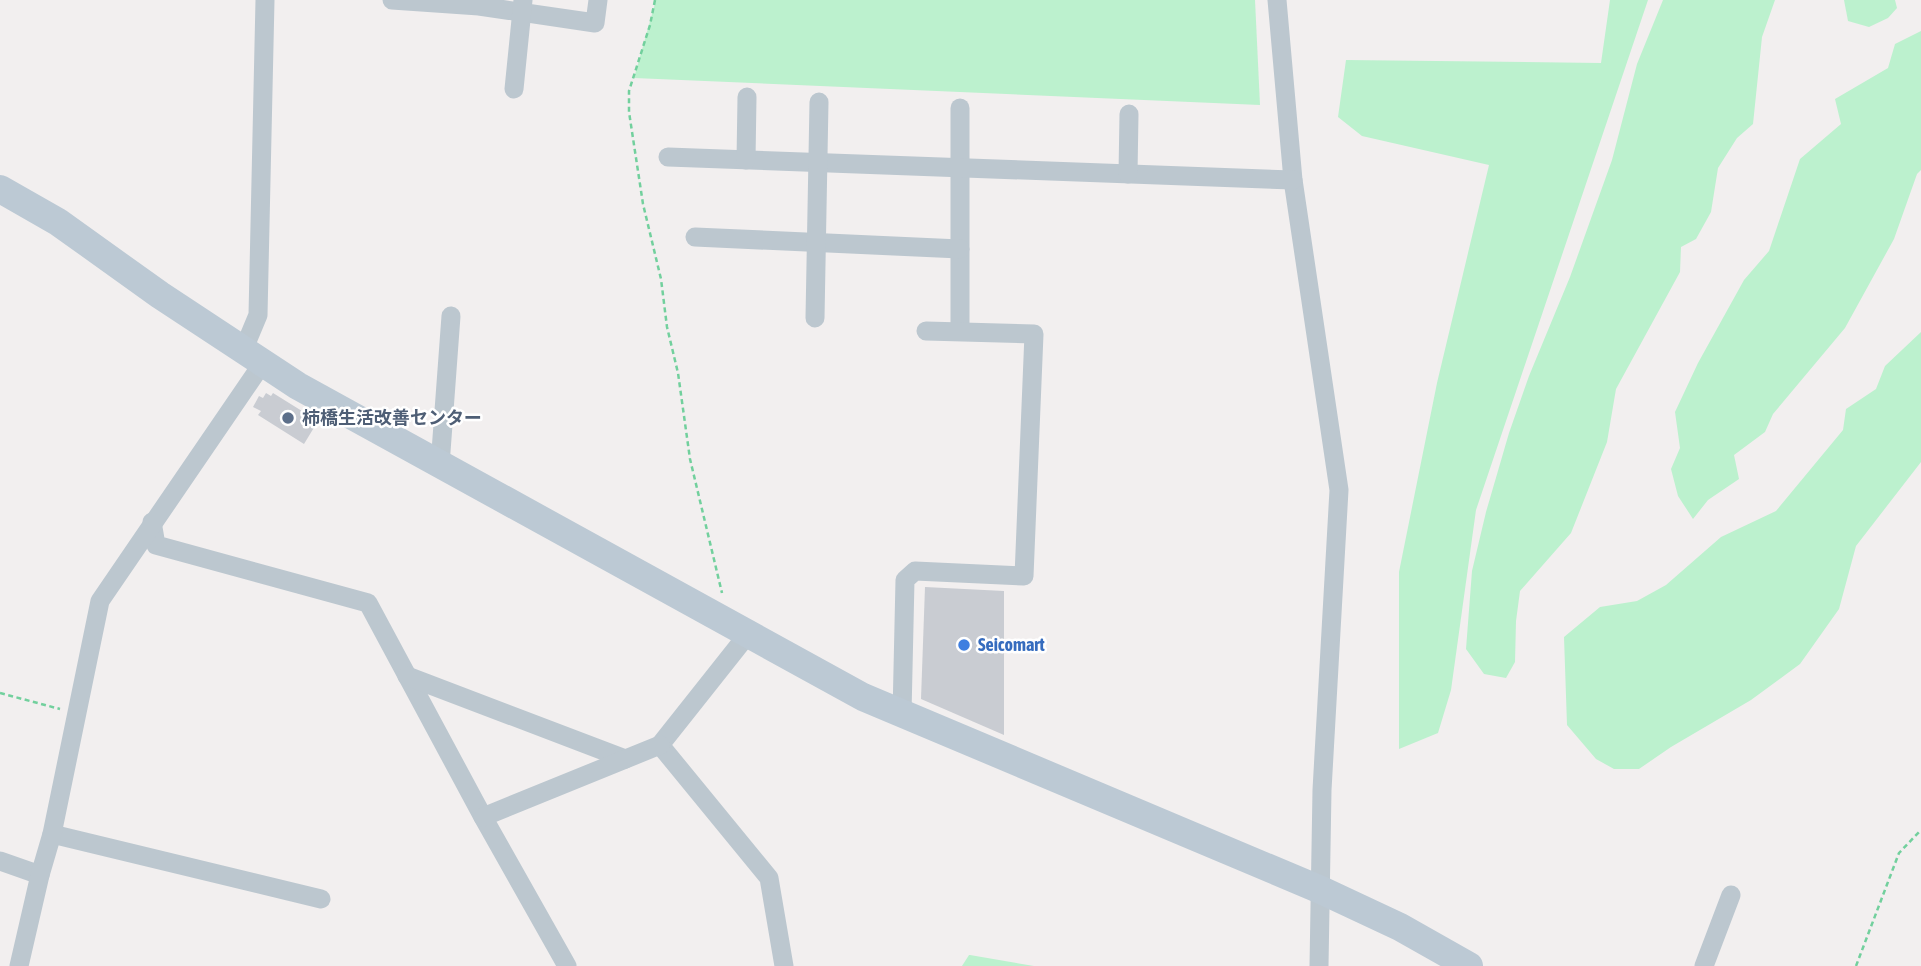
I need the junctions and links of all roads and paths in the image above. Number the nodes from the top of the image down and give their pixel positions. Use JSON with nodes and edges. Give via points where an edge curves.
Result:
{"nodes":[{"id":1,"x":265,"y":0,"type":"edge"},
{"id":2,"x":392,"y":0,"type":"edge"},
{"id":3,"x":598,"y":0,"type":"edge"},
{"id":4,"x":654,"y":0,"type":"edge"},
{"id":5,"x":1277,"y":0,"type":"edge"},
{"id":6,"x":523,"y":6,"type":"edge"},
{"id":7,"x":514,"y":89,"type":"dead end"},
{"id":8,"x":747,"y":97,"type":"dead end"},
{"id":9,"x":819,"y":102,"type":"dead end"},
{"id":10,"x":960,"y":108,"type":"dead end"},
{"id":11,"x":1129,"y":114,"type":"dead end"},
{"id":12,"x":668,"y":158,"type":"dead end"},
{"id":13,"x":746,"y":160,"type":"junction"},
{"id":14,"x":817,"y":163,"type":"junction"},
{"id":15,"x":960,"y":168,"type":"junction"},
{"id":16,"x":1128,"y":174,"type":"junction"},
{"id":17,"x":1293,"y":180,"type":"junction"},
{"id":18,"x":0,"y":189,"type":"edge"},
{"id":19,"x":695,"y":237,"type":"dead end"},
{"id":20,"x":816,"y":244,"type":"junction"},
{"id":21,"x":960,"y":249,"type":"junction"},
{"id":22,"x":452,"y":316,"type":"dead end"},
{"id":23,"x":815,"y":318,"type":"dead end"},
{"id":24,"x":960,"y":330,"type":"junction"},
{"id":25,"x":926,"y":331,"type":"dead end"},
{"id":26,"x":252,"y":357,"type":"junction"},
{"id":27,"x":440,"y":465,"type":"junction"},
{"id":28,"x":152,"y":522,"type":"junction"},
{"id":29,"x":739,"y":630,"type":"junction"},
{"id":30,"x":407,"y":676,"type":"junction"},
{"id":31,"x":0,"y":693,"type":"edge"},
{"id":32,"x":77,"y":713,"type":"junction"},
{"id":33,"x":902,"y":714,"type":"junction"},
{"id":34,"x":660,"y":745,"type":"junction"},
{"id":35,"x":625,"y":759,"type":"junction"},
{"id":36,"x":483,"y":817,"type":"junction"},
{"id":37,"x":1921,"y":830,"type":"edge"},
{"id":38,"x":52,"y":834,"type":"junction"},
{"id":39,"x":0,"y":861,"type":"edge"},
{"id":40,"x":40,"y":875,"type":"junction"},
{"id":41,"x":1321,"y":890,"type":"junction"},
{"id":42,"x":1731,"y":895,"type":"dead end"},
{"id":43,"x":321,"y":899,"type":"dead end"},
{"id":44,"x":19,"y":966,"type":"edge"},
{"id":45,"x":567,"y":966,"type":"edge"},
{"id":46,"x":784,"y":966,"type":"edge"},
{"id":47,"x":1319,"y":966,"type":"edge"},
{"id":48,"x":1469,"y":966,"type":"edge"},
{"id":49,"x":1704,"y":966,"type":"edge"},
{"id":50,"x":1856,"y":966,"type":"edge"}],
"edges":[{"from":1,"to":26,"type":"street","via":[[258,315]]},
{"from":2,"to":6,"type":"street"},
{"from":3,"to":6,"type":"street","via":[[595,23]]},
{"from":4,"to":29,"type":"path","via":[[629,91],[629,112],[690,459]]},
{"from":5,"to":17,"type":"street"},
{"from":6,"to":7,"type":"street"},
{"from":8,"to":13,"type":"street"},
{"from":9,"to":14,"type":"street"},
{"from":10,"to":15,"type":"street"},
{"from":11,"to":16,"type":"street"},
{"from":12,"to":13,"type":"street"},
{"from":13,"to":14,"type":"street"},
{"from":14,"to":15,"type":"street"},
{"from":14,"to":20,"type":"street"},
{"from":15,"to":16,"type":"street"},
{"from":15,"to":21,"type":"street"},
{"from":16,"to":17,"type":"street"},
{"from":17,"to":41,"type":"street","via":[[1339,489]]},
{"from":18,"to":26,"type":"street","via":[[58,222]]},
{"from":19,"to":20,"type":"street"},
{"from":20,"to":21,"type":"street"},
{"from":20,"to":23,"type":"street"},
{"from":21,"to":24,"type":"street"},
{"from":22,"to":27,"type":"street"},
{"from":24,"to":25,"type":"street"},
{"from":24,"to":33,"type":"street","via":[[1034,334],[1024,576],[915,571],[905,580]]},
{"from":26,"to":27,"type":"street"},
{"from":26,"to":28,"type":"street"},
{"from":27,"to":29,"type":"street"},
{"from":28,"to":30,"type":"street","via":[[156,545],[368,603]]},
{"from":28,"to":32,"type":"street","via":[[100,601]]},
{"from":29,"to":33,"type":"street"},
{"from":29,"to":34,"type":"street"},
{"from":30,"to":35,"type":"street"},
{"from":30,"to":36,"type":"street"},
{"from":31,"to":32,"type":"path"},
{"from":32,"to":38,"type":"street"},
{"from":33,"to":41,"type":"street"},
{"from":34,"to":35,"type":"street"},
{"from":34,"to":46,"type":"street","via":[[769,878]]},
{"from":35,"to":36,"type":"street"},
{"from":36,"to":45,"type":"street"},
{"from":37,"to":50,"type":"path","via":[[1899,853]]},
{"from":38,"to":40,"type":"street"},
{"from":38,"to":43,"type":"street"},
{"from":39,"to":40,"type":"street"},
{"from":40,"to":44,"type":"street"},
{"from":41,"to":47,"type":"street"},
{"from":41,"to":48,"type":"street"},
{"from":42,"to":49,"type":"street"}]}
